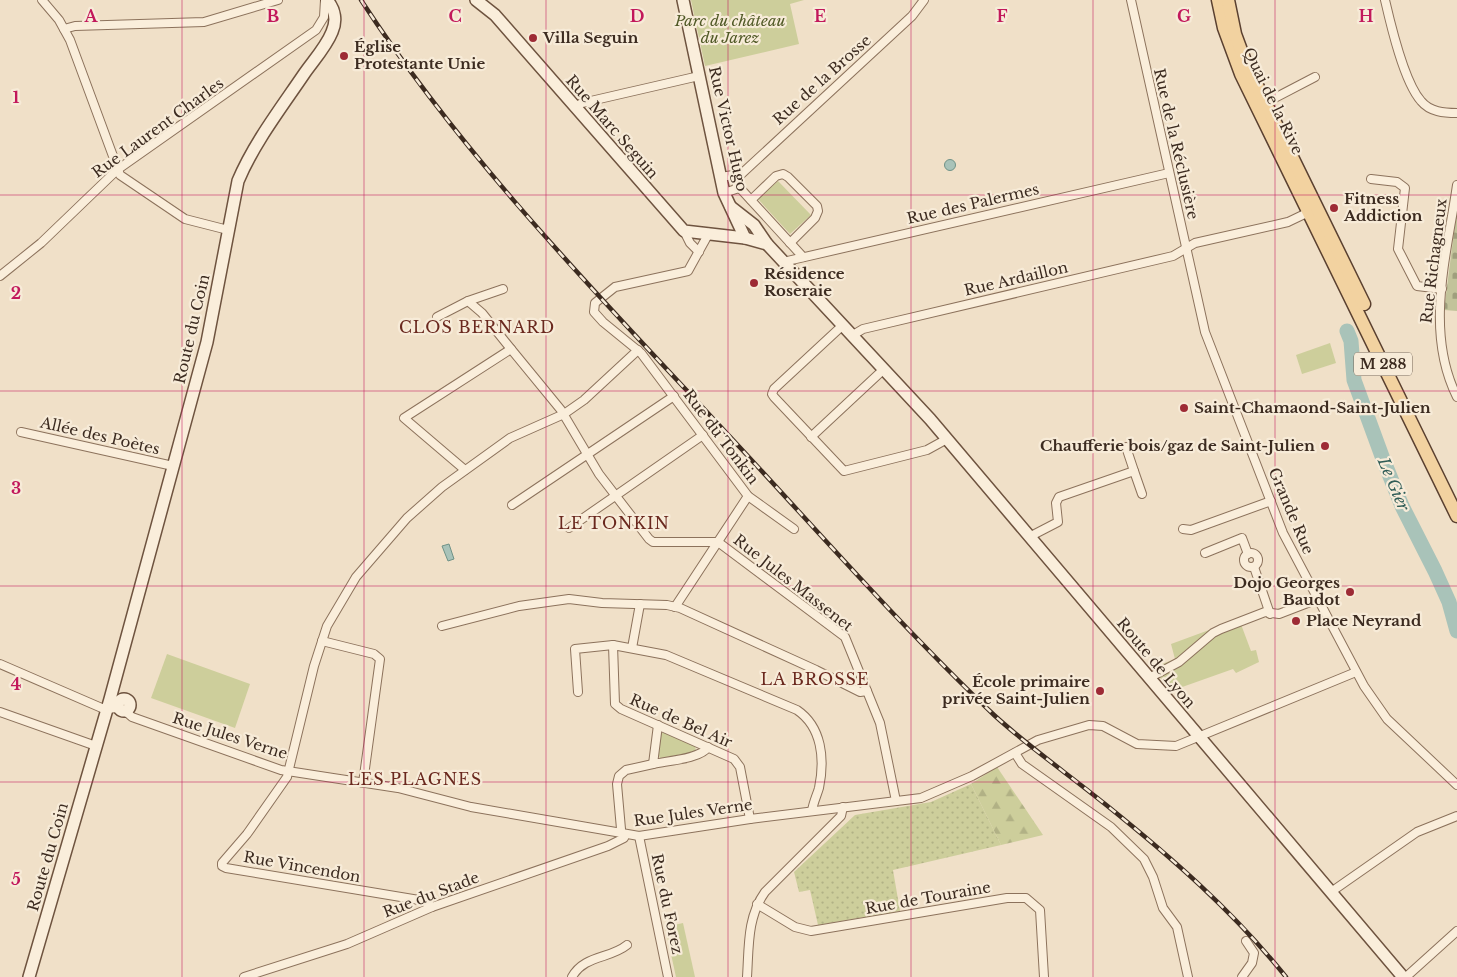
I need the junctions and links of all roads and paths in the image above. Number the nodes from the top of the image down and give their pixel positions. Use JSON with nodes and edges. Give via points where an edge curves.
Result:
{"nodes":[{"id":1,"x":42,"y":0,"type":"edge"},
{"id":2,"x":278,"y":0,"type":"edge"},
{"id":3,"x":326,"y":0,"type":"edge"},
{"id":4,"x":478,"y":0,"type":"edge"},
{"id":5,"x":683,"y":0,"type":"edge"},
{"id":6,"x":924,"y":0,"type":"edge"},
{"id":7,"x":1131,"y":0,"type":"edge"},
{"id":8,"x":1218,"y":0,"type":"edge"},
{"id":9,"x":1228,"y":0,"type":"edge"},
{"id":10,"x":1385,"y":0,"type":"edge"},
{"id":11,"x":64,"y":29,"type":"junction"},
{"id":12,"x":316,"y":30,"type":"junction"},
{"id":13,"x":329,"y":38,"type":"junction"},
{"id":14,"x":699,"y":76,"type":"junction"},
{"id":15,"x":1315,"y":77,"type":"dead end"},
{"id":16,"x":1265,"y":103,"type":"junction"},
{"id":17,"x":574,"y":107,"type":"junction"},
{"id":18,"x":1457,"y":112,"type":"edge"},
{"id":19,"x":117,"y":170,"type":"junction"},
{"id":20,"x":1169,"y":173,"type":"junction"},
{"id":21,"x":720,"y":177,"type":"junction"},
{"id":22,"x":737,"y":178,"type":"junction"},
{"id":23,"x":1371,"y":179,"type":"dead end"},
{"id":24,"x":1457,"y":185,"type":"edge"},
{"id":25,"x":738,"y":186,"type":"junction"},
{"id":26,"x":724,"y":193,"type":"junction"},
{"id":27,"x":751,"y":200,"type":"junction"},
{"id":28,"x":731,"y":207,"type":"junction"},
{"id":29,"x":1314,"y":210,"type":"junction"},
{"id":30,"x":754,"y":225,"type":"junction"},
{"id":31,"x":228,"y":230,"type":"junction"},
{"id":32,"x":684,"y":231,"type":"junction"},
{"id":33,"x":709,"y":233,"type":"junction"},
{"id":34,"x":746,"y":238,"type":"junction"},
{"id":35,"x":790,"y":243,"type":"junction"},
{"id":36,"x":767,"y":244,"type":"junction"},
{"id":37,"x":1186,"y":249,"type":"junction"},
{"id":38,"x":699,"y":252,"type":"junction"},
{"id":39,"x":803,"y":257,"type":"junction"},
{"id":40,"x":784,"y":262,"type":"junction"},
{"id":41,"x":0,"y":276,"type":"edge"},
{"id":42,"x":503,"y":289,"type":"dead end"},
{"id":43,"x":1442,"y":289,"type":"junction"},
{"id":44,"x":1196,"y":294,"type":"joint"},
{"id":45,"x":468,"y":301,"type":"junction"},
{"id":46,"x":437,"y":317,"type":"dead end"},
{"id":47,"x":843,"y":324,"type":"junction"},
{"id":48,"x":853,"y":335,"type":"junction"},
{"id":49,"x":512,"y":349,"type":"junction"},
{"id":50,"x":638,"y":350,"type":"junction"},
{"id":51,"x":884,"y":369,"type":"junction"},
{"id":52,"x":674,"y":396,"type":"junction"},
{"id":53,"x":1457,"y":397,"type":"edge"},
{"id":54,"x":564,"y":414,"type":"junction"},
{"id":55,"x":22,"y":432,"type":"dead end"},
{"id":56,"x":703,"y":435,"type":"junction"},
{"id":57,"x":811,"y":437,"type":"junction"},
{"id":58,"x":947,"y":439,"type":"junction"},
{"id":59,"x":1126,"y":447,"type":"dead end"},
{"id":60,"x":587,"y":456,"type":"junction"},
{"id":61,"x":173,"y":466,"type":"junction"},
{"id":62,"x":465,"y":470,"type":"junction"},
{"id":63,"x":1134,"y":471,"type":"junction"},
{"id":64,"x":1142,"y":494,"type":"dead end"},
{"id":65,"x":615,"y":495,"type":"junction"},
{"id":66,"x":748,"y":496,"type":"junction"},
{"id":67,"x":1457,"y":498,"type":"edge"},
{"id":68,"x":1271,"y":501,"type":"junction"},
{"id":69,"x":512,"y":505,"type":"dead end"},
{"id":70,"x":1457,"y":516,"type":"edge"},
{"id":71,"x":569,"y":528,"type":"dead end"},
{"id":72,"x":794,"y":529,"type":"dead end"},
{"id":73,"x":1183,"y":529,"type":"dead end"},
{"id":74,"x":1029,"y":537,"type":"junction"},
{"id":75,"x":718,"y":542,"type":"junction"},
{"id":76,"x":1205,"y":553,"type":"dead end"},
{"id":77,"x":1318,"y":599,"type":"junction"},
{"id":78,"x":640,"y":604,"type":"junction"},
{"id":79,"x":675,"y":607,"type":"junction"},
{"id":80,"x":1270,"y":614,"type":"junction"},
{"id":81,"x":442,"y":626,"type":"dead end"},
{"id":82,"x":322,"y":641,"type":"junction"},
{"id":83,"x":613,"y":645,"type":"junction"},
{"id":84,"x":632,"y":648,"type":"junction"},
{"id":85,"x":0,"y":664,"type":"edge"},
{"id":86,"x":1356,"y":672,"type":"junction"},
{"id":87,"x":1149,"y":678,"type":"junction"},
{"id":88,"x":113,"y":687,"type":"junction"},
{"id":89,"x":867,"y":691,"type":"junction"},
{"id":90,"x":578,"y":692,"type":"dead end"},
{"id":91,"x":122,"y":707,"type":"junction"},
{"id":92,"x":107,"y":709,"type":"junction"},
{"id":93,"x":0,"y":712,"type":"edge"},
{"id":94,"x":102,"y":725,"type":"junction"},
{"id":95,"x":658,"y":725,"type":"junction"},
{"id":96,"x":1200,"y":738,"type":"junction"},
{"id":97,"x":96,"y":746,"type":"junction"},
{"id":98,"x":708,"y":747,"type":"junction"},
{"id":99,"x":1015,"y":753,"type":"junction"},
{"id":100,"x":653,"y":764,"type":"junction"},
{"id":101,"x":289,"y":770,"type":"junction"},
{"id":102,"x":363,"y":783,"type":"junction"},
{"id":103,"x":1457,"y":784,"type":"edge"},
{"id":104,"x":896,"y":801,"type":"junction"},
{"id":105,"x":843,"y":807,"type":"junction"},
{"id":106,"x":812,"y":810,"type":"junction"},
{"id":107,"x":1457,"y":816,"type":"edge"},
{"id":108,"x":750,"y":819,"type":"junction"},
{"id":109,"x":623,"y":832,"type":"junction"},
{"id":110,"x":639,"y":836,"type":"junction"},
{"id":111,"x":1331,"y":892,"type":"junction"},
{"id":112,"x":757,"y":904,"type":"junction"},
{"id":113,"x":432,"y":907,"type":"junction"},
{"id":114,"x":1455,"y":932,"type":"edge"},
{"id":115,"x":1246,"y":941,"type":"dead end"},
{"id":116,"x":627,"y":945,"type":"dead end"},
{"id":117,"x":29,"y":977,"type":"edge"},
{"id":118,"x":244,"y":977,"type":"edge"},
{"id":119,"x":572,"y":977,"type":"edge"},
{"id":120,"x":668,"y":977,"type":"edge"},
{"id":121,"x":747,"y":977,"type":"edge"},
{"id":122,"x":1044,"y":977,"type":"edge"},
{"id":123,"x":1188,"y":977,"type":"edge"},
{"id":124,"x":1242,"y":977,"type":"edge"},
{"id":125,"x":1404,"y":977,"type":"edge"}],
"edges":[{"from":1,"to":11,"type":"street"},
{"from":2,"to":11,"type":"street","via":[[204,22]]},
{"from":3,"to":12,"type":"street","via":[[324,16]]},
{"from":3,"to":13,"type":"main road","name":"Route du Coin","via":[[335,15]]},
{"from":4,"to":17,"type":"main road","name":"Rue Marc Seguin","via":[[495,15]]},
{"from":5,"to":14,"type":"main road","name":"Rue Victor Hugo"},
{"from":6,"to":22,"type":"street","name":"Rue de la Brosse","via":[[912,16]]},
{"from":7,"to":20,"type":"street","name":"Rue de la Réclusière"},
{"from":8,"to":29,"type":"main road","name":"Quai de la Rive","number":"M 288","via":[[1231,53]]},
{"from":9,"to":16,"type":"main road","name":"Quai de la Rive","number":"M 288","via":[[1239,48]]},
{"from":10,"to":18,"type":"street","via":[[1400,54],[1422,102],[1439,112]]},
{"from":11,"to":19,"type":"street"},
{"from":12,"to":13,"type":"street"},
{"from":12,"to":19,"type":"street","name":"Rue Laurent Charles"},
{"from":13,"to":31,"type":"main road","name":"Route du Coin","via":[[243,168],[234,193]]},
{"from":14,"to":17,"type":"street"},
{"from":14,"to":21,"type":"main road","name":"Rue Victor Hugo"},
{"from":15,"to":16,"type":"street"},
{"from":16,"to":29,"type":"main road","name":"Quai de la Rive","number":"M 288"},
{"from":17,"to":32,"type":"main road","name":"Rue Marc Seguin"},
{"from":19,"to":31,"type":"street","via":[[127,182],[185,219]]},
{"from":19,"to":41,"type":"street","name":"Rue Laurent Charles","via":[[41,243]]},
{"from":20,"to":37,"type":"street","name":"Rue de la Réclusière"},
{"from":20,"to":39,"type":"street","name":"Rue des Palermes"},
{"from":21,"to":22,"type":"street","via":[[733,175]]},
{"from":21,"to":26,"type":"main road","name":"Rue Victor Hugo"},
{"from":22,"to":25,"type":"street"},
{"from":23,"to":43,"type":"street","via":[[1397,182],[1404,188],[1399,252],[1417,286]]},
{"from":24,"to":43,"type":"street","name":"Rue Richagneux"},
{"from":25,"to":26,"type":"street"},
{"from":25,"to":27,"type":"street"},
{"from":26,"to":28,"type":"main road","name":"Rue Victor Hugo"},
{"from":27,"to":35,"type":"street"},
{"from":27,"to":35,"type":"street","via":[[776,176],[783,174],[817,206],[815,218]]},
{"from":28,"to":30,"type":"main road","name":"Rue Victor Hugo"},
{"from":28,"to":34,"type":"main road","name":"Rue Victor Hugo","via":[[741,234]]},
{"from":29,"to":37,"type":"street","name":"Rue Ardaillon","via":[[1288,222],[1195,243]]},
{"from":29,"to":67,"type":"main road","number":"M 288"},
{"from":29,"to":70,"type":"main road","number":"M 288"},
{"from":30,"to":34,"type":"main road","via":[[755,233]]},
{"from":30,"to":36,"type":"main road","name":"Rue Victor Hugo"},
{"from":31,"to":61,"type":"main road","name":"Route du Coin","via":[[212,324]]},
{"from":32,"to":33,"type":"main road"},
{"from":32,"to":38,"type":"street"},
{"from":33,"to":34,"type":"main road"},
{"from":33,"to":38,"type":"street"},
{"from":34,"to":36,"type":"main road","name":"Rue Victor Hugo"},
{"from":35,"to":39,"type":"street"},
{"from":36,"to":40,"type":"main road","name":"Rue Victor Hugo"},
{"from":37,"to":44,"type":"street","name":"Rue de la Réclusière"},
{"from":37,"to":48,"type":"street","name":"Rue Ardaillon","via":[[1173,256],[863,329]]},
{"from":38,"to":50,"type":"street","via":[[685,273],[615,287],[595,303],[594,312],[598,317]]},
{"from":39,"to":40,"type":"street","name":"Rue des Palermes"},
{"from":40,"to":47,"type":"main road","name":"Rue Victor Hugo"},
{"from":42,"to":45,"type":"street"},
{"from":43,"to":53,"type":"street","name":"Rue Richagneux","via":[[1439,338],[1448,378]]},
{"from":44,"to":68,"type":"street","name":"Grande Rue","via":[[1206,332]]},
{"from":45,"to":46,"type":"street"},
{"from":45,"to":49,"type":"street"},
{"from":47,"to":48,"type":"main road","name":"Rue Victor Hugo"},
{"from":47,"to":57,"type":"street","via":[[772,394]]},
{"from":48,"to":51,"type":"main road","name":"Rue Victor Hugo"},
{"from":49,"to":54,"type":"street"},
{"from":49,"to":62,"type":"street","via":[[404,418]]},
{"from":50,"to":52,"type":"street","name":"Rue du Tonkin"},
{"from":50,"to":54,"type":"street","via":[[598,388]]},
{"from":51,"to":57,"type":"street"},
{"from":51,"to":58,"type":"main road","name":"Route de Lyon"},
{"from":52,"to":56,"type":"street","name":"Rue du Tonkin"},
{"from":52,"to":60,"type":"street"},
{"from":54,"to":60,"type":"street","name":"Rue Jules Massenet"},
{"from":54,"to":62,"type":"street","via":[[516,435]]},
{"from":55,"to":61,"type":"street","name":"Allée des Poètes"},
{"from":56,"to":65,"type":"street"},
{"from":56,"to":66,"type":"street","name":"Rue du Tonkin"},
{"from":57,"to":58,"type":"street","via":[[844,470],[927,450]]},
{"from":58,"to":74,"type":"main road","name":"Route de Lyon"},
{"from":59,"to":63,"type":"street"},
{"from":60,"to":65,"type":"street","name":"Rue Jules Massenet"},
{"from":60,"to":69,"type":"street"},
{"from":61,"to":88,"type":"main road","name":"Route du Coin"},
{"from":62,"to":82,"type":"street","via":[[407,518],[376,553],[335,611]]},
{"from":63,"to":64,"type":"street"},
{"from":63,"to":74,"type":"street","via":[[1059,496],[1056,503],[1058,522]]},
{"from":65,"to":71,"type":"street"},
{"from":65,"to":75,"type":"street","name":"Rue Jules Massenet","via":[[651,541]]},
{"from":66,"to":72,"type":"street","name":"Rue du Tonkin"},
{"from":66,"to":75,"type":"street"},
{"from":68,"to":73,"type":"street","via":[[1191,530]]},
{"from":68,"to":77,"type":"street","name":"Grande Rue","via":[[1283,533]]},
{"from":74,"to":87,"type":"main road","name":"Route de Lyon"},
{"from":75,"to":79,"type":"street"},
{"from":75,"to":89,"type":"street","name":"Rue Jules Massenet","via":[[845,637]]},
{"from":76,"to":80,"type":"street","via":[[1242,538],[1248,554],[1246,564],[1254,566]]},
{"from":77,"to":80,"type":"street","via":[[1279,614]]},
{"from":77,"to":86,"type":"street","name":"Grande Rue"},
{"from":78,"to":79,"type":"street"},
{"from":78,"to":81,"type":"street","via":[[569,599],[519,606]]},
{"from":78,"to":84,"type":"street"},
{"from":79,"to":89,"type":"street","via":[[860,692]]},
{"from":80,"to":87,"type":"street","via":[[1265,612],[1213,633],[1180,662]]},
{"from":82,"to":101,"type":"street"},
{"from":82,"to":102,"type":"street","via":[[374,654],[380,659]]},
{"from":83,"to":84,"type":"street"},
{"from":83,"to":90,"type":"street","via":[[575,649]]},
{"from":83,"to":95,"type":"street","name":"Rue de Bel Air","via":[[615,704]]},
{"from":84,"to":106,"type":"street","via":[[681,660],[807,717],[814,727],[821,754],[820,778]]},
{"from":85,"to":92,"type":"street"},
{"from":86,"to":96,"type":"street","name":"Rue Jules Verne"},
{"from":86,"to":103,"type":"street","name":"Grande Rue","via":[[1377,707]]},
{"from":87,"to":96,"type":"main road","name":"Route de Lyon"},
{"from":88,"to":91,"type":"main road"},
{"from":88,"to":92,"type":"main road","name":"Route du Coin"},
{"from":89,"to":104,"type":"street","name":"Rue Jules Massenet","via":[[882,729]]},
{"from":91,"to":92,"type":"street"},
{"from":91,"to":94,"type":"main road"},
{"from":91,"to":101,"type":"street","name":"Rue Jules Verne","via":[[132,718],[281,770]]},
{"from":92,"to":94,"type":"main road","name":"Route du Coin"},
{"from":93,"to":97,"type":"street"},
{"from":94,"to":97,"type":"main road","name":"Route du Coin"},
{"from":95,"to":98,"type":"street","name":"Rue de Bel Air"},
{"from":95,"to":100,"type":"street"},
{"from":96,"to":99,"type":"street","name":"Rue Jules Verne","via":[[1176,746],[1156,747],[1132,743],[1108,728],[1089,725],[1038,740]]},
{"from":96,"to":111,"type":"main road","name":"Route de Lyon"},
{"from":97,"to":117,"type":"main road","name":"Route du Coin"},
{"from":98,"to":100,"type":"street","via":[[694,756]]},
{"from":98,"to":108,"type":"street","name":"Rue de Bel Air","via":[[734,759],[740,767]]},
{"from":99,"to":104,"type":"street","name":"Rue Jules Verne","via":[[938,792]]},
{"from":99,"to":123,"type":"street","via":[[1022,764],[1105,823],[1144,859],[1163,908],[1177,927]]},
{"from":100,"to":109,"type":"street","via":[[626,770],[619,776],[617,784]]},
{"from":101,"to":102,"type":"street","name":"Rue Jules Verne"},
{"from":101,"to":113,"type":"street","name":"Rue Vincendon","via":[[252,826],[222,862],[223,867],[418,900]]},
{"from":102,"to":109,"type":"street","name":"Rue Jules Verne","via":[[398,788],[471,807]]},
{"from":104,"to":105,"type":"street","name":"Rue Jules Verne"},
{"from":105,"to":106,"type":"street","name":"Rue Jules Verne"},
{"from":105,"to":112,"type":"street","via":[[841,816]]},
{"from":106,"to":108,"type":"street","name":"Rue Jules Verne"},
{"from":107,"to":111,"type":"street","via":[[1417,832]]},
{"from":108,"to":110,"type":"street","name":"Rue Jules Verne"},
{"from":109,"to":110,"type":"street","name":"Rue Jules Verne"},
{"from":109,"to":113,"type":"street","name":"Rue du Stade","via":[[621,840],[608,846]]},
{"from":110,"to":120,"type":"street","name":"Rue du Forez"},
{"from":111,"to":125,"type":"main road","name":"Route de Lyon"},
{"from":112,"to":121,"type":"street","via":[[750,926]]},
{"from":112,"to":122,"type":"street","name":"Rue de Touraine","via":[[795,927],[810,931],[1007,898],[1026,898],[1040,910]]},
{"from":113,"to":118,"type":"street","name":"Rue du Stade","via":[[347,944]]},
{"from":114,"to":125,"type":"street"},
{"from":115,"to":124,"type":"street","via":[[1254,953],[1252,963]]},
{"from":116,"to":119,"type":"street","via":[[588,961]]}]}
